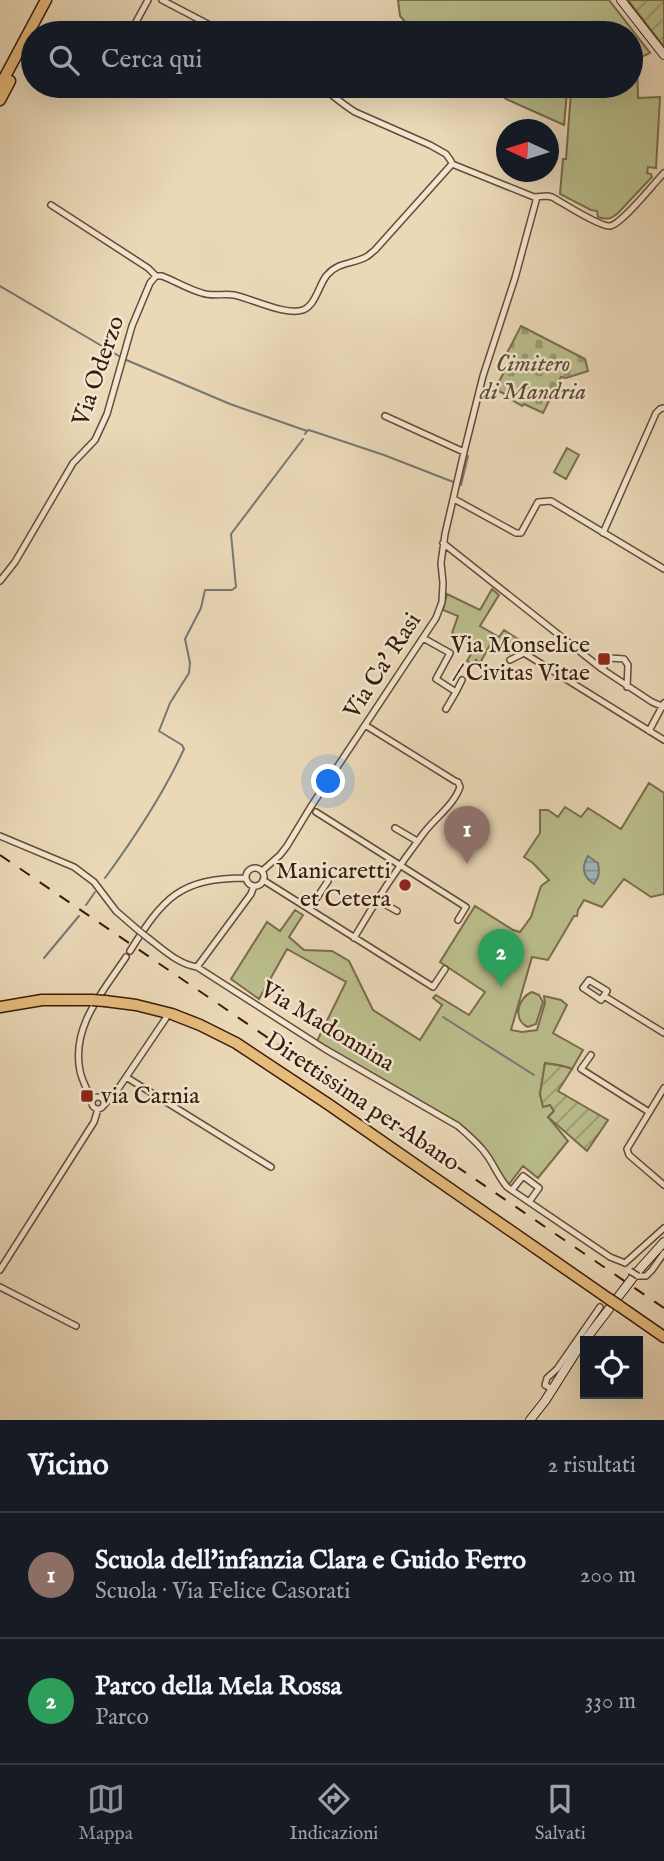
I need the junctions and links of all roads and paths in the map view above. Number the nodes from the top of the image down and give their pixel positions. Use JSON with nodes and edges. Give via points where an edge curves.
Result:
{"nodes":[{"id":1,"x":46,"y":0,"type":"edge"},
{"id":2,"x":53,"y":0,"type":"edge"},
{"id":3,"x":148,"y":0,"type":"edge"},
{"id":4,"x":162,"y":0,"type":"edge"},
{"id":5,"x":621,"y":0,"type":"edge"},
{"id":6,"x":35,"y":21,"type":"edge"},
{"id":7,"x":42,"y":21,"type":"edge"},
{"id":8,"x":137,"y":21,"type":"edge"},
{"id":9,"x":202,"y":21,"type":"edge"},
{"id":10,"x":637,"y":21,"type":"edge"},
{"id":11,"x":643,"y":28,"type":"edge"},
{"id":12,"x":21,"y":47,"type":"edge"},
{"id":13,"x":664,"y":55,"type":"edge"},
{"id":14,"x":21,"y":60,"type":"edge"},
{"id":15,"x":0,"y":86,"type":"edge"},
{"id":16,"x":339,"y":98,"type":"edge"},
{"id":17,"x":0,"y":100,"type":"edge"},
{"id":18,"x":452,"y":164,"type":"junction"},
{"id":19,"x":664,"y":173,"type":"edge"},
{"id":20,"x":537,"y":197,"type":"junction"},
{"id":21,"x":51,"y":205,"type":"dead end"},
{"id":22,"x":156,"y":276,"type":"junction"},
{"id":23,"x":664,"y":408,"type":"edge"},
{"id":24,"x":385,"y":416,"type":"dead end"},
{"id":25,"x":464,"y":452,"type":"junction"},
{"id":26,"x":454,"y":499,"type":"junction"},
{"id":27,"x":603,"y":533,"type":"junction"},
{"id":28,"x":443,"y":543,"type":"junction"},
{"id":29,"x":664,"y":569,"type":"edge"},
{"id":30,"x":0,"y":580,"type":"edge"},
{"id":31,"x":423,"y":638,"type":"junction"},
{"id":32,"x":510,"y":660,"type":"dead end"},
{"id":33,"x":602,"y":669,"type":"junction"},
{"id":34,"x":462,"y":680,"type":"dead end"},
{"id":35,"x":627,"y":687,"type":"junction"},
{"id":36,"x":456,"y":692,"type":"junction"},
{"id":37,"x":663,"y":706,"type":"edge"},
{"id":38,"x":446,"y":709,"type":"dead end"},
{"id":39,"x":365,"y":725,"type":"junction"},
{"id":40,"x":649,"y":731,"type":"junction"},
{"id":41,"x":664,"y":740,"type":"edge"},
{"id":42,"x":316,"y":812,"type":"dead end"},
{"id":43,"x":395,"y":828,"type":"dead end"},
{"id":44,"x":0,"y":836,"type":"edge"},
{"id":45,"x":417,"y":841,"type":"junction"},
{"id":46,"x":400,"y":865,"type":"junction"},
{"id":47,"x":262,"y":871,"type":"junction"},
{"id":48,"x":246,"y":878,"type":"junction"},
{"id":49,"x":263,"y":880,"type":"junction"},
{"id":50,"x":328,"y":881,"type":"dead end"},
{"id":51,"x":254,"y":886,"type":"junction"},
{"id":52,"x":377,"y":900,"type":"junction"},
{"id":53,"x":310,"y":908,"type":"junction"},
{"id":54,"x":397,"y":911,"type":"dead end"},
{"id":55,"x":458,"y":920,"type":"dead end"},
{"id":56,"x":354,"y":937,"type":"junction"},
{"id":57,"x":197,"y":967,"type":"junction"},
{"id":58,"x":445,"y":969,"type":"dead end"},
{"id":59,"x":604,"y":996,"type":"junction"},
{"id":60,"x":0,"y":1007,"type":"edge"},
{"id":61,"x":166,"y":1017,"type":"dead end"},
{"id":62,"x":664,"y":1033,"type":"edge"},
{"id":63,"x":590,"y":1055,"type":"dead end"},
{"id":64,"x":125,"y":1077,"type":"junction"},
{"id":65,"x":664,"y":1088,"type":"edge"},
{"id":66,"x":100,"y":1102,"type":"junction"},
{"id":67,"x":649,"y":1112,"type":"junction"},
{"id":68,"x":271,"y":1167,"type":"dead end"},
{"id":69,"x":664,"y":1185,"type":"edge"},
{"id":70,"x":512,"y":1190,"type":"junction"},
{"id":71,"x":528,"y":1202,"type":"junction"},
{"id":72,"x":664,"y":1228,"type":"edge"},
{"id":73,"x":638,"y":1242,"type":"dead end"},
{"id":74,"x":664,"y":1242,"type":"edge"},
{"id":75,"x":643,"y":1247,"type":"junction"},
{"id":76,"x":664,"y":1252,"type":"edge"},
{"id":77,"x":625,"y":1263,"type":"junction"},
{"id":78,"x":0,"y":1270,"type":"edge"},
{"id":79,"x":0,"y":1287,"type":"edge"},
{"id":80,"x":600,"y":1307,"type":"dead end"},
{"id":81,"x":76,"y":1326,"type":"dead end"},
{"id":82,"x":664,"y":1337,"type":"edge"},
{"id":83,"x":552,"y":1389,"type":"junction"},
{"id":84,"x":530,"y":1420,"type":"edge"}],
"edges":[{"from":1,"to":6,"type":"highway"},
{"from":2,"to":7,"type":"highway"},
{"from":3,"to":8,"type":"street"},
{"from":4,"to":9,"type":"street"},
{"from":5,"to":10,"type":"street"},
{"from":11,"to":13,"type":"street"},
{"from":12,"to":15,"type":"highway"},
{"from":14,"to":17,"type":"highway"},
{"from":16,"to":18,"type":"street","via":[[355,112],[446,154]]},
{"from":18,"to":20,"type":"street"},
{"from":18,"to":22,"type":"street","via":[[375,250],[334,268],[307,308],[290,311],[231,295],[216,296]]},
{"from":19,"to":20,"type":"street","via":[[625,216],[609,226],[552,197]]},
{"from":20,"to":25,"type":"street","name":"Via Ca' Rasi"},
{"from":21,"to":22,"type":"street"},
{"from":22,"to":30,"type":"street","name":"Via Oderzo","via":[[132,326],[95,440],[72,463]]},
{"from":23,"to":27,"type":"street","via":[[656,413]]},
{"from":24,"to":25,"type":"street"},
{"from":25,"to":26,"type":"street","name":"Via Ca' Rasi"},
{"from":26,"to":27,"type":"street","via":[[516,533],[521,533],[538,502],[551,501]]},
{"from":26,"to":28,"type":"street","name":"Via Ca' Rasi"},
{"from":27,"to":29,"type":"street"},
{"from":28,"to":31,"type":"street","name":"Via Ca' Rasi","via":[[442,602]]},
{"from":28,"to":33,"type":"street"},
{"from":31,"to":36,"type":"street","via":[[450,653],[436,679]]},
{"from":31,"to":39,"type":"street","name":"Via Ca' Rasi"},
{"from":32,"to":40,"type":"street","via":[[524,653]]},
{"from":33,"to":35,"type":"street"},
{"from":33,"to":35,"type":"street","via":[[610,658],[624,659]]},
{"from":34,"to":36,"type":"street"},
{"from":35,"to":37,"type":"street"},
{"from":36,"to":38,"type":"street"},
{"from":37,"to":40,"type":"street"},
{"from":39,"to":45,"type":"street","via":[[458,782],[454,799]]},
{"from":39,"to":47,"type":"street","name":"Via Ca' Rasi","via":[[280,855]]},
{"from":40,"to":41,"type":"street"},
{"from":42,"to":46,"type":"street"},
{"from":43,"to":45,"type":"street"},
{"from":44,"to":57,"type":"street","name":"Via Madonnina","bridge":true,"via":[[74,867],[138,930],[180,962]]},
{"from":45,"to":46,"type":"street"},
{"from":46,"to":52,"type":"street"},
{"from":46,"to":55,"type":"street","via":[[466,907]]},
{"from":47,"to":48,"type":"street","name":"Via Ca' Rasi","via":[[252,869]]},
{"from":47,"to":49,"type":"street"},
{"from":48,"to":51,"type":"street"},
{"from":48,"to":66,"type":"street","name":"Via Ca' Rasi","via":[[201,882],[179,891],[128,954],[89,1015],[78,1047],[89,1094]]},
{"from":49,"to":51,"type":"street"},
{"from":49,"to":53,"type":"street"},
{"from":50,"to":53,"type":"street"},
{"from":51,"to":57,"type":"street"},
{"from":52,"to":54,"type":"street"},
{"from":52,"to":56,"type":"street"},
{"from":53,"to":56,"type":"street"},
{"from":56,"to":58,"type":"street","via":[[433,987]]},
{"from":57,"to":70,"type":"street","name":"Via Madonnina","via":[[458,1126]]},
{"from":59,"to":59,"type":"street","via":[[601,1000],[583,988],[589,980],[607,991]]},
{"from":59,"to":62,"type":"street"},
{"from":60,"to":82,"type":"highway","name":"Direttissima per Abano","bridge":true,"via":[[42,1000],[105,1001],[172,1014],[214,1031],[254,1053]]},
{"from":61,"to":64,"type":"street"},
{"from":63,"to":67,"type":"street","via":[[581,1069]]},
{"from":64,"to":66,"type":"street","via":[[116,1092]]},
{"from":64,"to":68,"type":"street"},
{"from":65,"to":67,"type":"street"},
{"from":66,"to":78,"type":"street","via":[[96,1118]]},
{"from":67,"to":69,"type":"street","via":[[627,1153]]},
{"from":70,"to":71,"type":"street","name":"Via Madonnina"},
{"from":70,"to":71,"type":"street","via":[[523,1176],[539,1188]]},
{"from":71,"to":77,"type":"street","name":"Via Madonnina"},
{"from":72,"to":75,"type":"street"},
{"from":73,"to":75,"type":"street"},
{"from":74,"to":83,"type":"street","via":[[584,1341]]},
{"from":75,"to":77,"type":"street"},
{"from":76,"to":77,"type":"street","bridge":true,"via":[[646,1276],[638,1276]]},
{"from":79,"to":81,"type":"street"},
{"from":80,"to":83,"type":"street","via":[[547,1378],[545,1385]]},
{"from":83,"to":84,"type":"street"}]}
